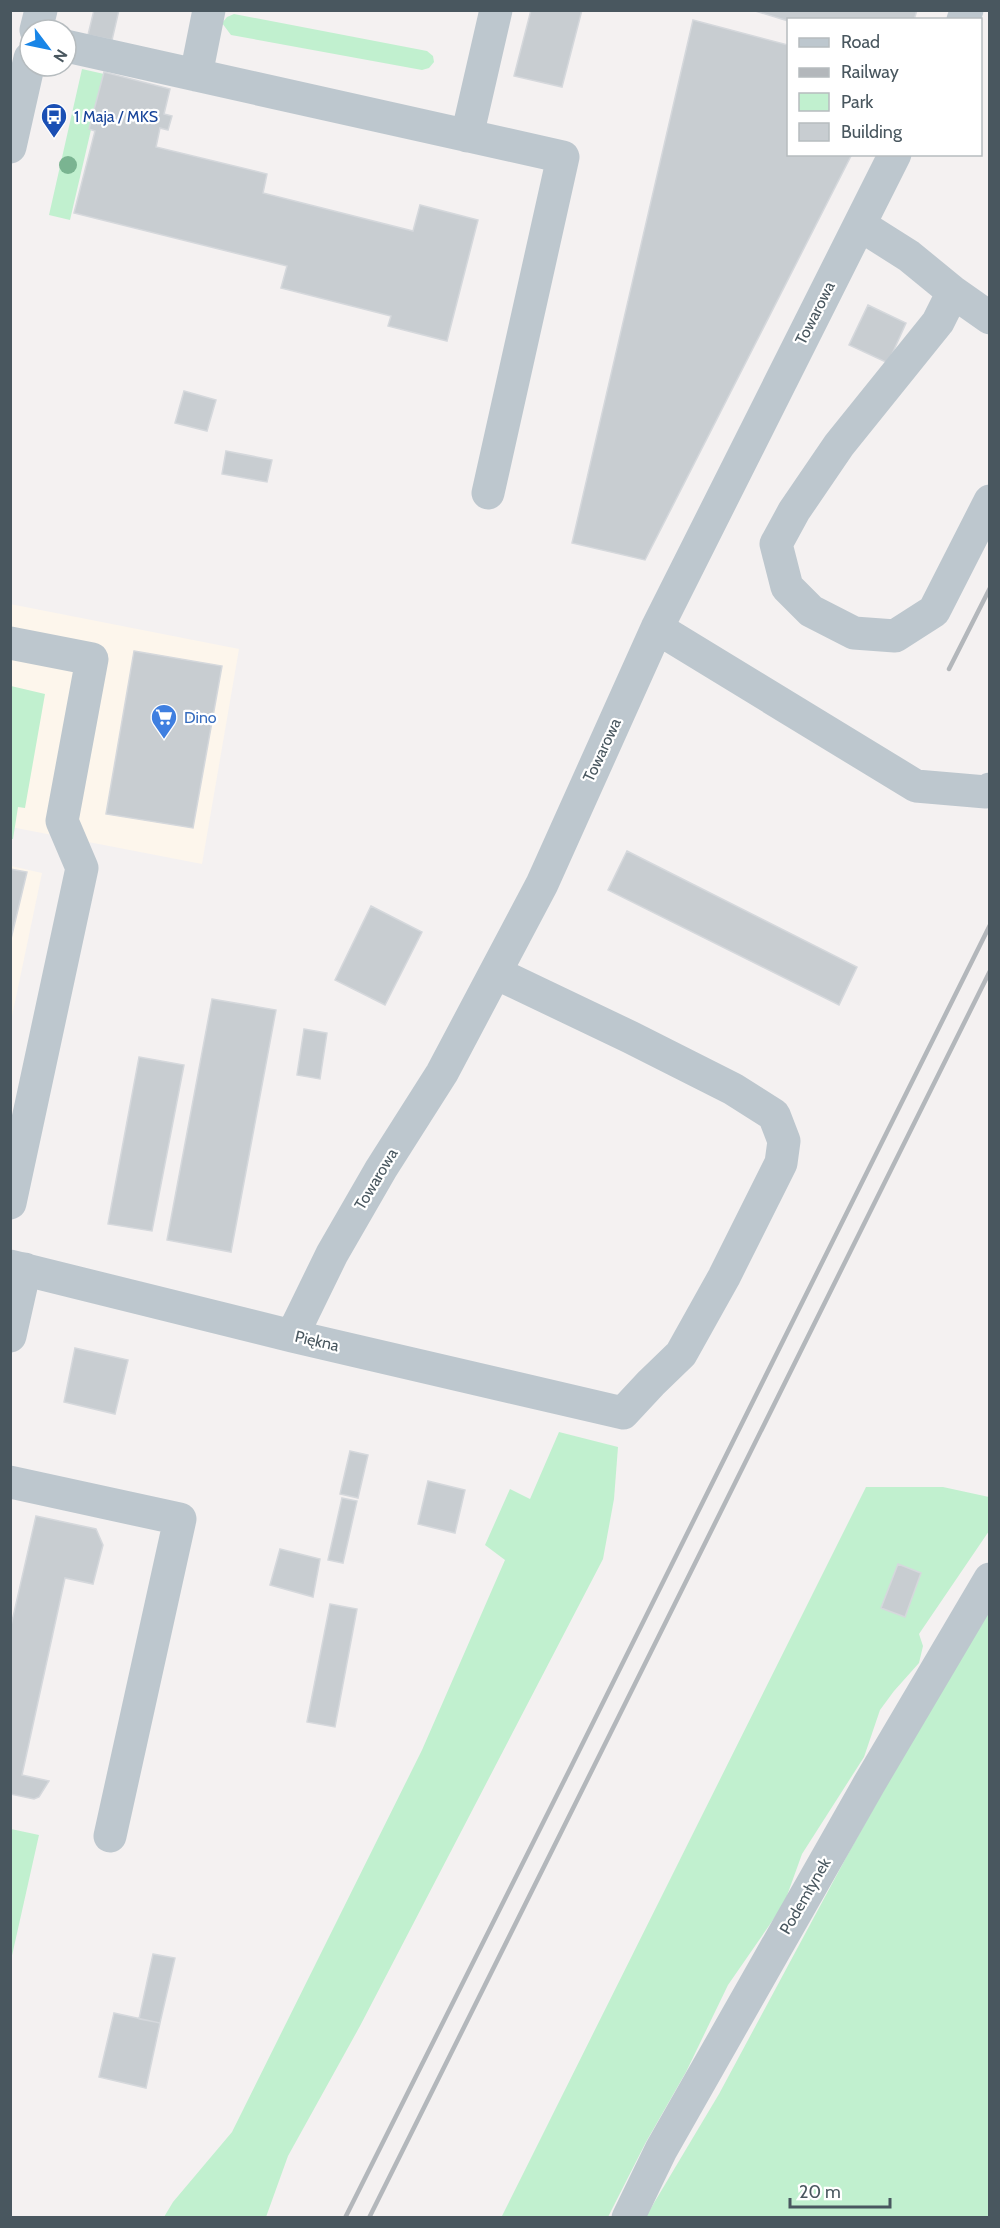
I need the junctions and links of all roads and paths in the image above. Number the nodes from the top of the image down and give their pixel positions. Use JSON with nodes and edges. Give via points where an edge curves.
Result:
{"nodes":[{"id":1,"x":209,"y":10,"type":"edge"},
{"id":2,"x":496,"y":10,"type":"edge"},
{"id":3,"x":78,"y":49,"type":"edge"},
{"id":4,"x":196,"y":75,"type":"junction"},
{"id":5,"x":26,"y":78,"type":"edge"},
{"id":6,"x":467,"y":136,"type":"junction"},
{"id":7,"x":10,"y":147,"type":"edge"},
{"id":8,"x":894,"y":156,"type":"edge"},
{"id":9,"x":860,"y":225,"type":"junction"},
{"id":10,"x":953,"y":292,"type":"junction"},
{"id":11,"x":990,"y":318,"type":"edge"},
{"id":12,"x":488,"y":493,"type":"dead end"},
{"id":13,"x":990,"y":501,"type":"edge"},
{"id":14,"x":657,"y":628,"type":"junction"},
{"id":15,"x":10,"y":643,"type":"edge"},
{"id":16,"x":990,"y":789,"type":"edge"},
{"id":17,"x":496,"y":974,"type":"junction"},
{"id":18,"x":10,"y":1203,"type":"edge"},
{"id":19,"x":18,"y":1268,"type":"edge"},
{"id":20,"x":10,"y":1336,"type":"edge"},
{"id":21,"x":292,"y":1336,"type":"junction"},
{"id":22,"x":10,"y":1482,"type":"edge"},
{"id":23,"x":990,"y":1579,"type":"edge"},
{"id":24,"x":110,"y":1836,"type":"dead end"},
{"id":25,"x":628,"y":2217,"type":"edge"}],
"edges":[{"from":1,"to":4,"type":"street"},
{"from":2,"to":6,"type":"street"},
{"from":3,"to":4,"type":"street"},
{"from":4,"to":6,"type":"street"},
{"from":5,"to":7,"type":"street"},
{"from":6,"to":12,"type":"street","via":[[563,157]]},
{"from":8,"to":9,"type":"street","name":"Towarowa"},
{"from":9,"to":10,"type":"street","via":[[909,256]]},
{"from":9,"to":14,"type":"street","name":"Towarowa"},
{"from":10,"to":11,"type":"street"},
{"from":10,"to":13,"type":"street","via":[[938,322],[839,445],[794,511],[776,544],[787,587],[811,611],[854,633],[895,636],[934,611]]},
{"from":14,"to":16,"type":"street","via":[[916,786],[986,792]]},
{"from":14,"to":17,"type":"street","name":"Towarowa","via":[[542,884]]},
{"from":15,"to":18,"type":"street","via":[[92,659],[63,821],[82,868]]},
{"from":17,"to":21,"type":"street","name":"Towarowa","via":[[442,1073],[332,1254]]},
{"from":17,"to":21,"type":"street","name":"Piękna","via":[[630,1036],[733,1089],[774,1115],[784,1141],[781,1163],[681,1354],[623,1413]]},
{"from":19,"to":20,"type":"street"},
{"from":19,"to":21,"type":"street","name":"Piękna"},
{"from":22,"to":24,"type":"street","via":[[180,1519]]},
{"from":23,"to":25,"type":"street","name":"Podemłynek","via":[[892,1743],[661,2150]]}]}
